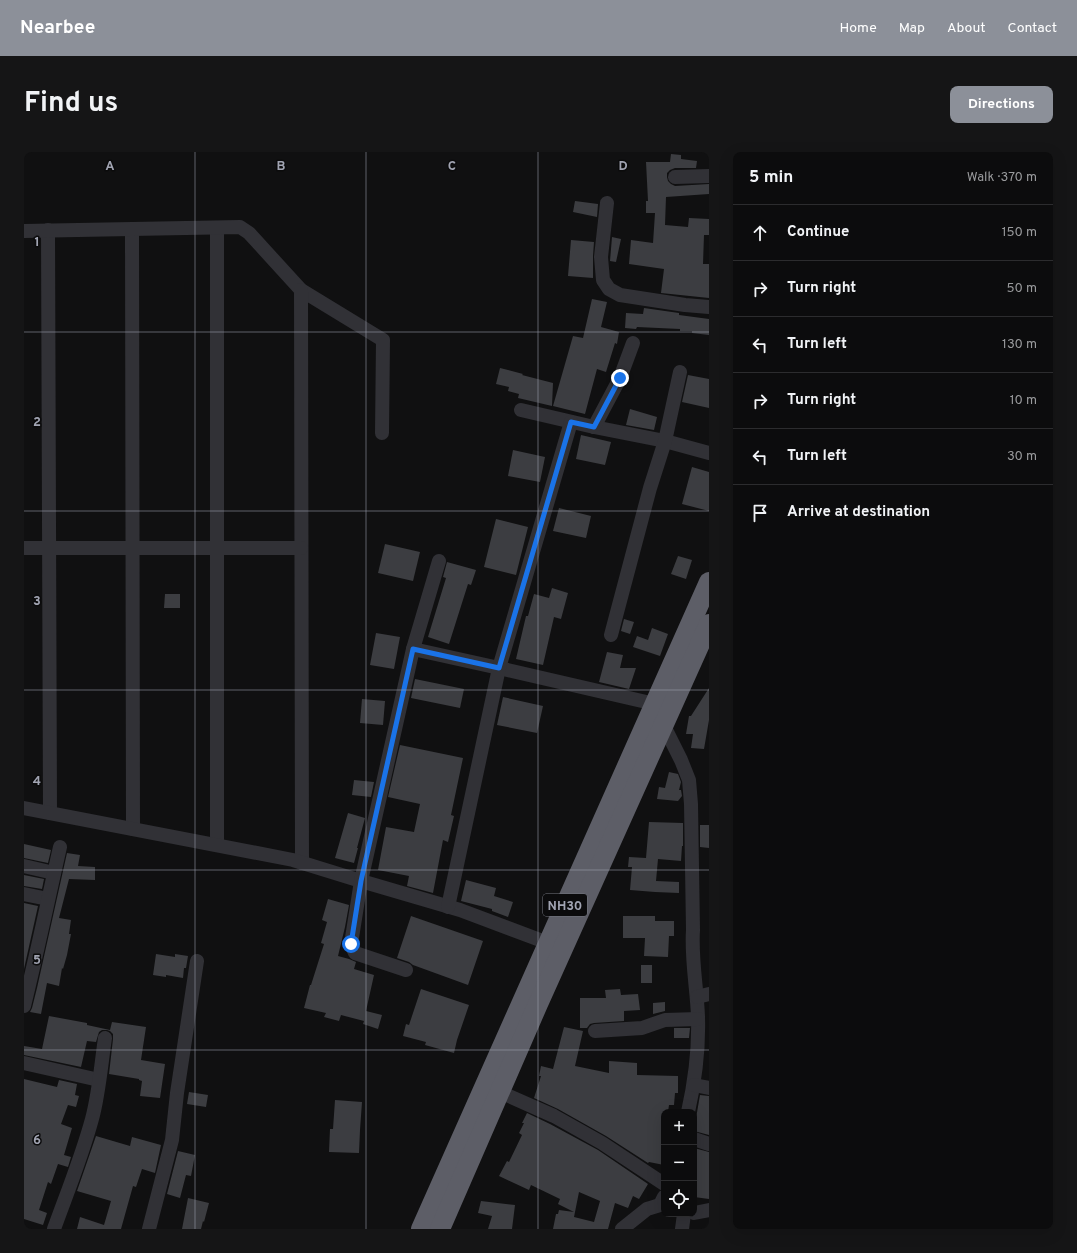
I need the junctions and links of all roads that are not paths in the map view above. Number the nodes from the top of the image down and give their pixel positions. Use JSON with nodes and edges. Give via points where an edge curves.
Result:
{"nodes":[{"id":1,"x":709,"y":176,"type":"edge"},
{"id":2,"x":675,"y":177,"type":"dead end"},
{"id":3,"x":607,"y":203,"type":"dead end"},
{"id":4,"x":217,"y":228,"type":"junction"},
{"id":5,"x":48,"y":230,"type":"junction"},
{"id":6,"x":132,"y":230,"type":"junction"},
{"id":7,"x":24,"y":231,"type":"edge"},
{"id":8,"x":301,"y":290,"type":"junction"},
{"id":9,"x":709,"y":307,"type":"edge"},
{"id":10,"x":633,"y":343,"type":"dead end"},
{"id":11,"x":680,"y":372,"type":"dead end"},
{"id":12,"x":522,"y":410,"type":"dead end"},
{"id":13,"x":571,"y":422,"type":"junction"},
{"id":14,"x":594,"y":427,"type":"junction"},
{"id":15,"x":382,"y":433,"type":"dead end"},
{"id":16,"x":665,"y":441,"type":"junction"},
{"id":17,"x":709,"y":453,"type":"edge"},
{"id":18,"x":24,"y":548,"type":"edge"},
{"id":19,"x":49,"y":548,"type":"junction"},
{"id":20,"x":132,"y":548,"type":"junction"},
{"id":21,"x":217,"y":548,"type":"junction"},
{"id":22,"x":301,"y":548,"type":"junction"},
{"id":23,"x":439,"y":561,"type":"dead end"},
{"id":24,"x":709,"y":582,"type":"edge"},
{"id":25,"x":709,"y":624,"type":"edge"},
{"id":26,"x":611,"y":635,"type":"dead end"},
{"id":27,"x":413,"y":649,"type":"junction"},
{"id":28,"x":499,"y":668,"type":"junction"},
{"id":29,"x":655,"y":704,"type":"junction"},
{"id":30,"x":664,"y":726,"type":"junction"},
{"id":31,"x":24,"y":808,"type":"edge"},
{"id":32,"x":50,"y":813,"type":"junction"},
{"id":33,"x":133,"y":829,"type":"junction"},
{"id":34,"x":217,"y":845,"type":"junction"},
{"id":35,"x":60,"y":847,"type":"dead end"},
{"id":36,"x":302,"y":863,"type":"junction"},
{"id":37,"x":24,"y":866,"type":"edge"},
{"id":38,"x":54,"y":873,"type":"junction"},
{"id":39,"x":361,"y":881,"type":"junction"},
{"id":40,"x":24,"y":894,"type":"edge"},
{"id":41,"x":48,"y":898,"type":"junction"},
{"id":42,"x":448,"y":906,"type":"junction"},
{"id":43,"x":548,"y":943,"type":"junction"},
{"id":44,"x":197,"y":961,"type":"dead end"},
{"id":45,"x":406,"y":970,"type":"dead end"},
{"id":46,"x":703,"y":996,"type":"edge"},
{"id":47,"x":24,"y":1006,"type":"edge"},
{"id":48,"x":698,"y":1019,"type":"junction"},
{"id":49,"x":595,"y":1031,"type":"dead end"},
{"id":50,"x":105,"y":1038,"type":"dead end"},
{"id":51,"x":24,"y":1063,"type":"edge"},
{"id":52,"x":99,"y":1080,"type":"junction"},
{"id":53,"x":694,"y":1085,"type":"junction"},
{"id":54,"x":709,"y":1088,"type":"edge"},
{"id":55,"x":500,"y":1092,"type":"junction"},
{"id":56,"x":689,"y":1109,"type":"edge"},
{"id":57,"x":697,"y":1140,"type":"edge"},
{"id":58,"x":709,"y":1144,"type":"edge"},
{"id":59,"x":661,"y":1182,"type":"edge"},
{"id":60,"x":661,"y":1204,"type":"edge"},
{"id":61,"x":709,"y":1210,"type":"edge"},
{"id":62,"x":697,"y":1212,"type":"edge"},
{"id":63,"x":639,"y":1215,"type":"junction"},
{"id":64,"x":684,"y":1217,"type":"edge"},
{"id":65,"x":54,"y":1229,"type":"edge"},
{"id":66,"x":149,"y":1229,"type":"edge"},
{"id":67,"x":421,"y":1229,"type":"edge"},
{"id":68,"x":440,"y":1229,"type":"edge"},
{"id":69,"x":622,"y":1229,"type":"edge"},
{"id":70,"x":640,"y":1229,"type":"edge"},
{"id":71,"x":682,"y":1229,"type":"edge"}],
"edges":[{"from":1,"to":2,"type":"street"},
{"from":3,"to":9,"type":"street","via":[[601,257],[603,280],[609,289],[620,295]]},
{"from":4,"to":6,"type":"street"},
{"from":4,"to":8,"type":"street","via":[[240,227],[249,233]]},
{"from":4,"to":21,"type":"street"},
{"from":5,"to":6,"type":"street"},
{"from":5,"to":7,"type":"street"},
{"from":5,"to":19,"type":"street"},
{"from":6,"to":20,"type":"street"},
{"from":8,"to":15,"type":"street","via":[[383,340]]},
{"from":8,"to":22,"type":"street"},
{"from":10,"to":14,"type":"street","via":[[620,378]]},
{"from":11,"to":16,"type":"street"},
{"from":12,"to":13,"type":"street"},
{"from":13,"to":14,"type":"street"},
{"from":13,"to":28,"type":"street"},
{"from":14,"to":16,"type":"street"},
{"from":16,"to":17,"type":"street"},
{"from":16,"to":26,"type":"street"},
{"from":18,"to":19,"type":"street"},
{"from":19,"to":20,"type":"street"},
{"from":19,"to":32,"type":"street"},
{"from":20,"to":21,"type":"street"},
{"from":20,"to":33,"type":"street"},
{"from":21,"to":22,"type":"street"},
{"from":21,"to":34,"type":"street"},
{"from":22,"to":36,"type":"street"},
{"from":23,"to":27,"type":"street"},
{"from":24,"to":29,"type":"highway","number":"NH30"},
{"from":25,"to":30,"type":"highway","number":"NH30"},
{"from":27,"to":28,"type":"street"},
{"from":27,"to":39,"type":"street"},
{"from":28,"to":29,"type":"street"},
{"from":28,"to":42,"type":"street"},
{"from":29,"to":43,"type":"highway","number":"NH30"},
{"from":30,"to":46,"type":"street","via":[[689,780],[692,944]]},
{"from":30,"to":55,"type":"highway","number":"NH30"},
{"from":31,"to":32,"type":"street"},
{"from":32,"to":33,"type":"street"},
{"from":33,"to":34,"type":"street"},
{"from":34,"to":36,"type":"street"},
{"from":35,"to":38,"type":"street"},
{"from":36,"to":39,"type":"street"},
{"from":37,"to":38,"type":"street"},
{"from":38,"to":41,"type":"street"},
{"from":39,"to":42,"type":"street"},
{"from":39,"to":45,"type":"street","via":[[351,944],[355,953]]},
{"from":40,"to":41,"type":"street"},
{"from":41,"to":47,"type":"street"},
{"from":42,"to":43,"type":"street"},
{"from":43,"to":67,"type":"highway","number":"NH30"},
{"from":44,"to":66,"type":"street","via":[[172,1140]]},
{"from":46,"to":48,"type":"street"},
{"from":48,"to":49,"type":"street","via":[[665,1020],[642,1028]]},
{"from":48,"to":53,"type":"street"},
{"from":50,"to":52,"type":"street"},
{"from":51,"to":52,"type":"street"},
{"from":52,"to":65,"type":"street","via":[[83,1149]]},
{"from":53,"to":54,"type":"street"},
{"from":53,"to":56,"type":"street"},
{"from":55,"to":59,"type":"street","via":[[554,1116],[602,1143]]},
{"from":55,"to":68,"type":"highway","number":"NH30"},
{"from":57,"to":58,"type":"street"},
{"from":60,"to":63,"type":"street","via":[[647,1208]]},
{"from":61,"to":62,"type":"street"},
{"from":63,"to":69,"type":"street"},
{"from":63,"to":70,"type":"street"},
{"from":64,"to":71,"type":"street"}]}
